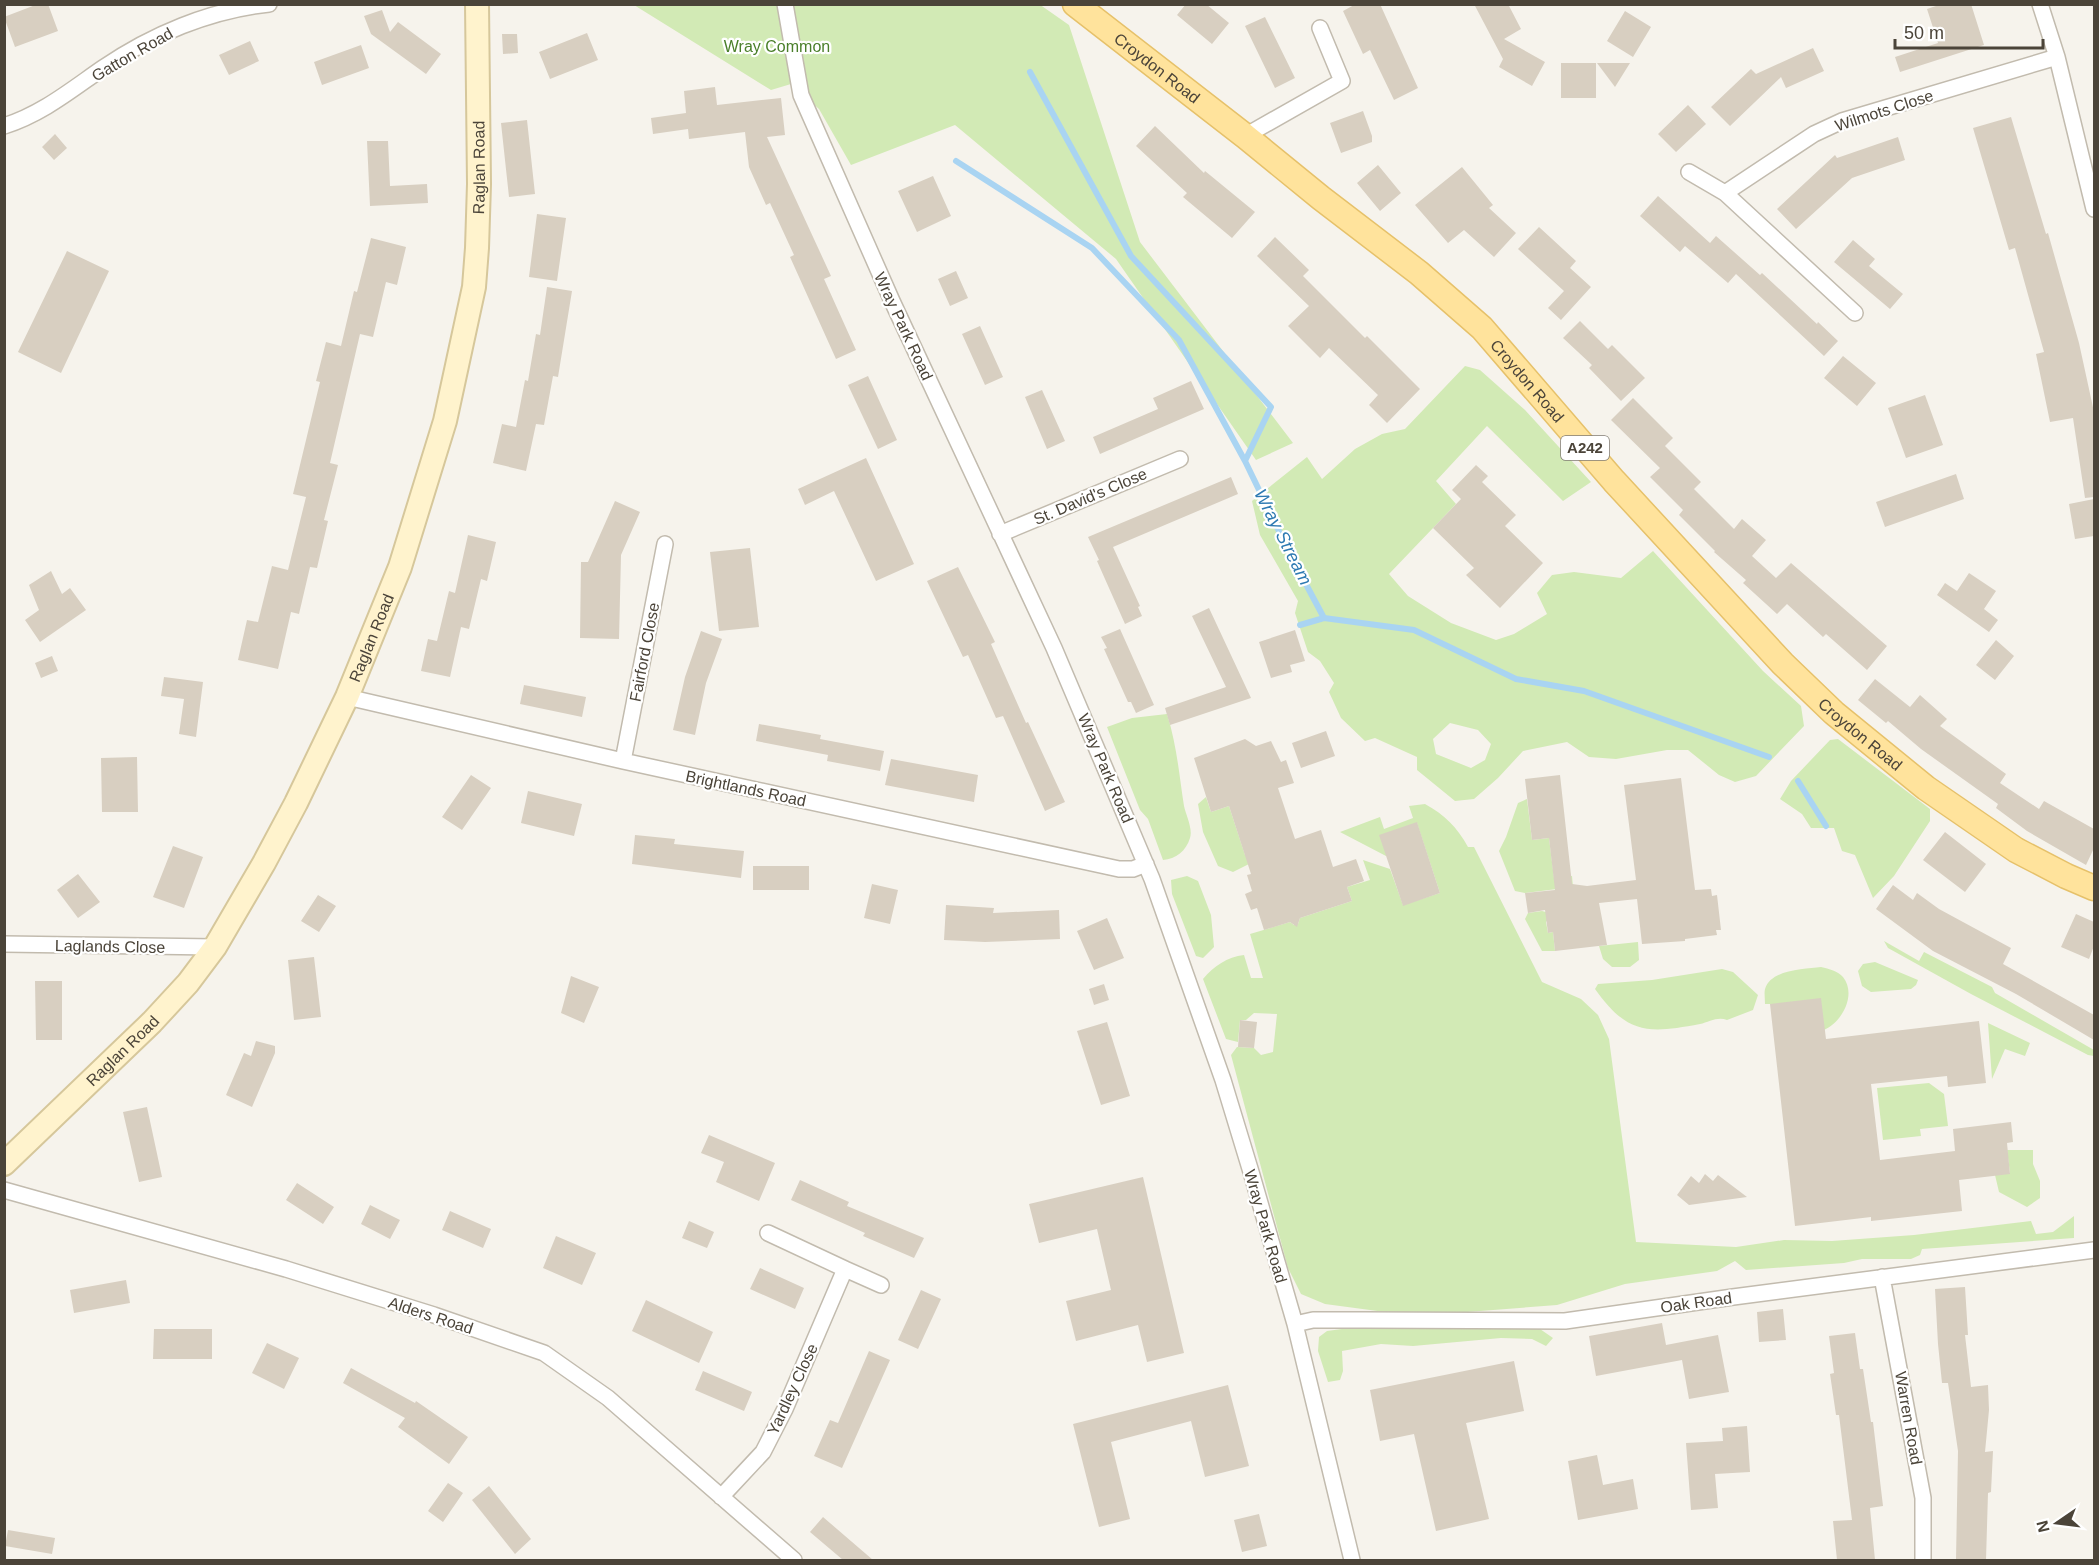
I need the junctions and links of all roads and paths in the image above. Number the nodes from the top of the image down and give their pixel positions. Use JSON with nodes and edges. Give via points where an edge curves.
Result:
{"nodes":[{"id":1,"x":269,"y":4,"type":"edge"},
{"id":2,"x":477,"y":4,"type":"edge"},
{"id":3,"x":784,"y":4,"type":"edge"},
{"id":4,"x":1075,"y":4,"type":"edge"},
{"id":5,"x":2040,"y":4,"type":"edge"},
{"id":6,"x":1320,"y":28,"type":"dead end"},
{"id":7,"x":2056,"y":57,"type":"junction"},
{"id":8,"x":4,"y":126,"type":"edge"},
{"id":9,"x":1245,"y":136,"type":"junction"},
{"id":10,"x":1689,"y":172,"type":"dead end"},
{"id":11,"x":1725,"y":193,"type":"junction"},
{"id":12,"x":2094,"y":209,"type":"edge"},
{"id":13,"x":1855,"y":313,"type":"dead end"},
{"id":14,"x":1180,"y":459,"type":"dead end"},
{"id":15,"x":1000,"y":534,"type":"junction"},
{"id":16,"x":665,"y":544,"type":"dead end"},
{"id":17,"x":347,"y":697,"type":"junction"},
{"id":18,"x":623,"y":761,"type":"junction"},
{"id":19,"x":1146,"y":864,"type":"junction"},
{"id":20,"x":2094,"y":888,"type":"edge"},
{"id":21,"x":4,"y":944,"type":"edge"},
{"id":22,"x":215,"y":947,"type":"junction"},
{"id":23,"x":4,"y":1164,"type":"edge"},
{"id":24,"x":4,"y":1190,"type":"edge"},
{"id":25,"x":768,"y":1233,"type":"dead end"},
{"id":26,"x":2094,"y":1250,"type":"edge"},
{"id":27,"x":845,"y":1269,"type":"junction"},
{"id":28,"x":1882,"y":1277,"type":"junction"},
{"id":29,"x":881,"y":1285,"type":"dead end"},
{"id":30,"x":1295,"y":1324,"type":"junction"},
{"id":31,"x":721,"y":1497,"type":"junction"},
{"id":32,"x":794,"y":1560,"type":"edge"},
{"id":33,"x":1352,"y":1560,"type":"edge"},
{"id":34,"x":1923,"y":1560,"type":"edge"}],
"edges":[{"from":1,"to":8,"type":"street","name":"Gatton Road","via":[[233,10],[172,30],[105,67],[40,112]]},
{"from":2,"to":17,"type":"street","name":"Raglan Road","via":[[479,184],[474,287],[445,421],[423,497],[400,567]]},
{"from":3,"to":15,"type":"street","name":"Wray Park Road","via":[[801,95]]},
{"from":4,"to":9,"type":"main road","name":"Croydon Road","number":"A242"},
{"from":5,"to":7,"type":"street"},
{"from":6,"to":9,"type":"street","via":[[1342,81]]},
{"from":7,"to":11,"type":"street","name":"Wilmots Close","via":[[1842,121],[1814,134]]},
{"from":7,"to":12,"type":"street"},
{"from":9,"to":20,"type":"main road","name":"Croydon Road","number":"A242","via":[[1419,273],[1482,328],[1614,481],[1783,664],[1834,713],[1926,788],[2016,849]]},
{"from":10,"to":11,"type":"street"},
{"from":11,"to":13,"type":"street"},
{"from":14,"to":15,"type":"street","name":"St. David's Close"},
{"from":15,"to":19,"type":"street","name":"Wray Park Road"},
{"from":16,"to":18,"type":"street","name":"Fairford Close"},
{"from":17,"to":18,"type":"street","name":"Brightlands Road"},
{"from":17,"to":22,"type":"street","name":"Raglan Road","via":[[296,803]]},
{"from":18,"to":19,"type":"street","name":"Brightlands Road","via":[[1119,869]]},
{"from":19,"to":30,"type":"street","name":"Wray Park Road","via":[[1223,1080]]},
{"from":21,"to":22,"type":"street","name":"Laglands Close"},
{"from":22,"to":23,"type":"street","name":"Raglan Road","via":[[152,1022]]},
{"from":24,"to":31,"type":"street","name":"Alders Road","via":[[286,1269],[544,1353],[608,1398]]},
{"from":25,"to":27,"type":"street"},
{"from":26,"to":28,"type":"street","name":"Oak Road"},
{"from":27,"to":29,"type":"street"},
{"from":27,"to":31,"type":"street","name":"Yardley Close","via":[[763,1452]]},
{"from":28,"to":30,"type":"street","name":"Oak Road","via":[[1565,1322],[1313,1320]]},
{"from":28,"to":34,"type":"street","name":"Warren Road","via":[[1923,1498]]},
{"from":30,"to":33,"type":"street","name":"Wray Park Road"},
{"from":31,"to":32,"type":"street","name":"Alders Road"}]}
